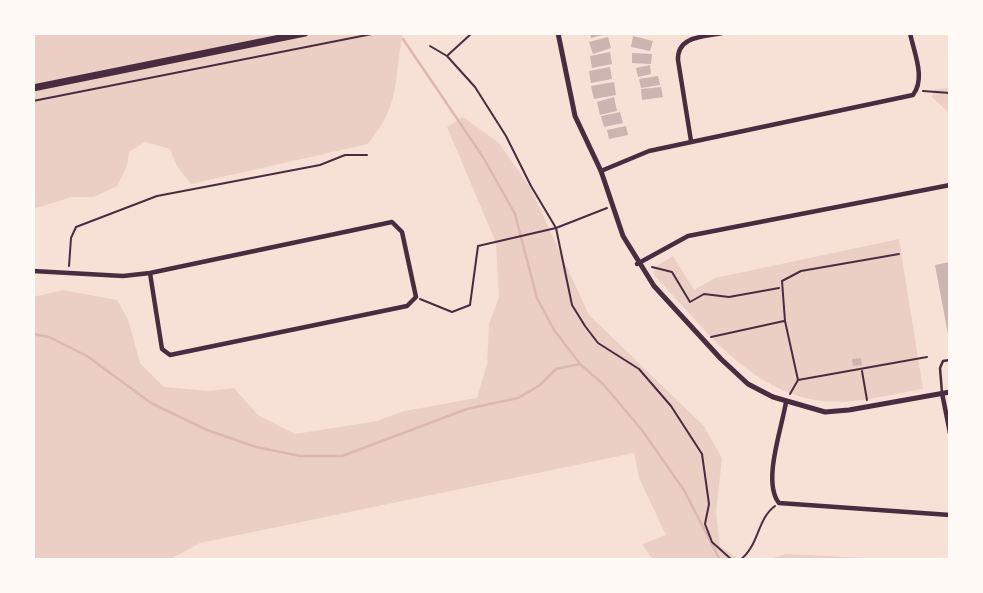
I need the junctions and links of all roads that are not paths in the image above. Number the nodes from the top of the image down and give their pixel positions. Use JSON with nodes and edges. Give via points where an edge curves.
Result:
{"nodes":[{"id":1,"x":305,"y":33,"type":"edge"},
{"id":2,"x":558,"y":33,"type":"edge"},
{"id":3,"x":722,"y":33,"type":"edge"},
{"id":4,"x":910,"y":33,"type":"edge"},
{"id":5,"x":33,"y":86,"type":"edge"},
{"id":6,"x":691,"y":141,"type":"junction"},
{"id":7,"x":601,"y":171,"type":"junction"},
{"id":8,"x":950,"y":185,"type":"edge"},
{"id":9,"x":637,"y":264,"type":"junction"},
{"id":10,"x":33,"y":271,"type":"edge"},
{"id":11,"x":150,"y":273,"type":"junction"},
{"id":12,"x":950,"y":360,"type":"edge"},
{"id":13,"x":950,"y":392,"type":"edge"},
{"id":14,"x":942,"y":393,"type":"junction"},
{"id":15,"x":786,"y":401,"type":"junction"},
{"id":16,"x":950,"y":433,"type":"edge"},
{"id":17,"x":950,"y":516,"type":"edge"}],
"edges":[{"from":1,"to":5,"type":"main road"},
{"from":2,"to":7,"type":"street","via":[[575,116]]},
{"from":3,"to":6,"type":"street","via":[[684,41],[679,47]]},
{"from":4,"to":6,"type":"street","via":[[920,79],[913,95]]},
{"from":6,"to":7,"type":"street","via":[[631,157]]},
{"from":7,"to":9,"type":"street"},
{"from":8,"to":9,"type":"street","via":[[688,236]]},
{"from":9,"to":15,"type":"street","via":[[748,384]]},
{"from":10,"to":11,"type":"street"},
{"from":11,"to":11,"type":"street","via":[[392,222],[402,232],[416,297],[407,306],[170,355],[162,349]]},
{"from":12,"to":14,"type":"lane","via":[[943,361],[940,368]]},
{"from":13,"to":14,"type":"street"},
{"from":14,"to":15,"type":"street","via":[[825,412]]},
{"from":14,"to":16,"type":"street"},
{"from":15,"to":17,"type":"street","via":[[771,481],[772,495],[779,503]]}]}
